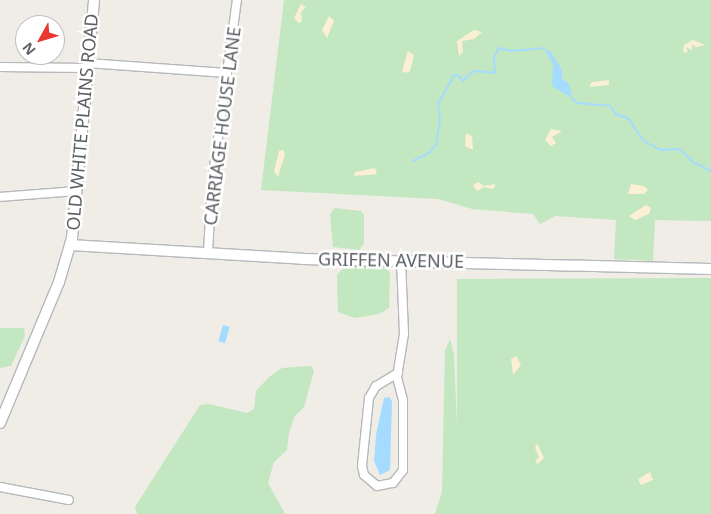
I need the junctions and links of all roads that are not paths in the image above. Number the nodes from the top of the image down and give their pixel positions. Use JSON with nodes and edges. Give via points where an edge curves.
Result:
{"nodes":[{"id":1,"x":94,"y":0,"type":"edge"},
{"id":2,"x":237,"y":0,"type":"edge"},
{"id":3,"x":89,"y":65,"type":"junction"},
{"id":4,"x":0,"y":67,"type":"edge"},
{"id":5,"x":227,"y":73,"type":"junction"},
{"id":6,"x":76,"y":191,"type":"junction"},
{"id":7,"x":0,"y":197,"type":"edge"},
{"id":8,"x":70,"y":245,"type":"junction"},
{"id":9,"x":208,"y":252,"type":"junction"},
{"id":10,"x":401,"y":260,"type":"junction"},
{"id":11,"x":711,"y":269,"type":"edge"},
{"id":12,"x":398,"y":373,"type":"junction"},
{"id":13,"x":0,"y":423,"type":"edge"},
{"id":14,"x":0,"y":487,"type":"edge"},
{"id":15,"x":69,"y":500,"type":"dead end"}],
"edges":[{"from":1,"to":3,"type":"street","name":"OLD WHITE PLAINS ROAD"},
{"from":2,"to":5,"type":"street","name":"CARRIAGE HOUSE LANE"},
{"from":3,"to":4,"type":"street"},
{"from":3,"to":5,"type":"street"},
{"from":3,"to":6,"type":"street","name":"OLD WHITE PLAINS ROAD"},
{"from":5,"to":9,"type":"street","name":"CARRIAGE HOUSE LANE","via":[[212,182]]},
{"from":6,"to":7,"type":"street"},
{"from":6,"to":8,"type":"street","name":"OLD WHITE PLAINS ROAD"},
{"from":8,"to":9,"type":"street","name":"GRIFFEN AVENUE"},
{"from":8,"to":13,"type":"street","name":"OLD WHITE PLAINS ROAD","via":[[59,282]]},
{"from":9,"to":10,"type":"street","name":"GRIFFEN AVENUE","via":[[303,259]]},
{"from":10,"to":11,"type":"street","name":"GRIFFEN AVENUE"},
{"from":10,"to":12,"type":"street","via":[[404,334]]},
{"from":12,"to":12,"type":"street","via":[[404,400],[403,470],[393,484],[377,486],[364,475],[362,466],[369,398],[376,386]]},
{"from":14,"to":15,"type":"street"}]}
